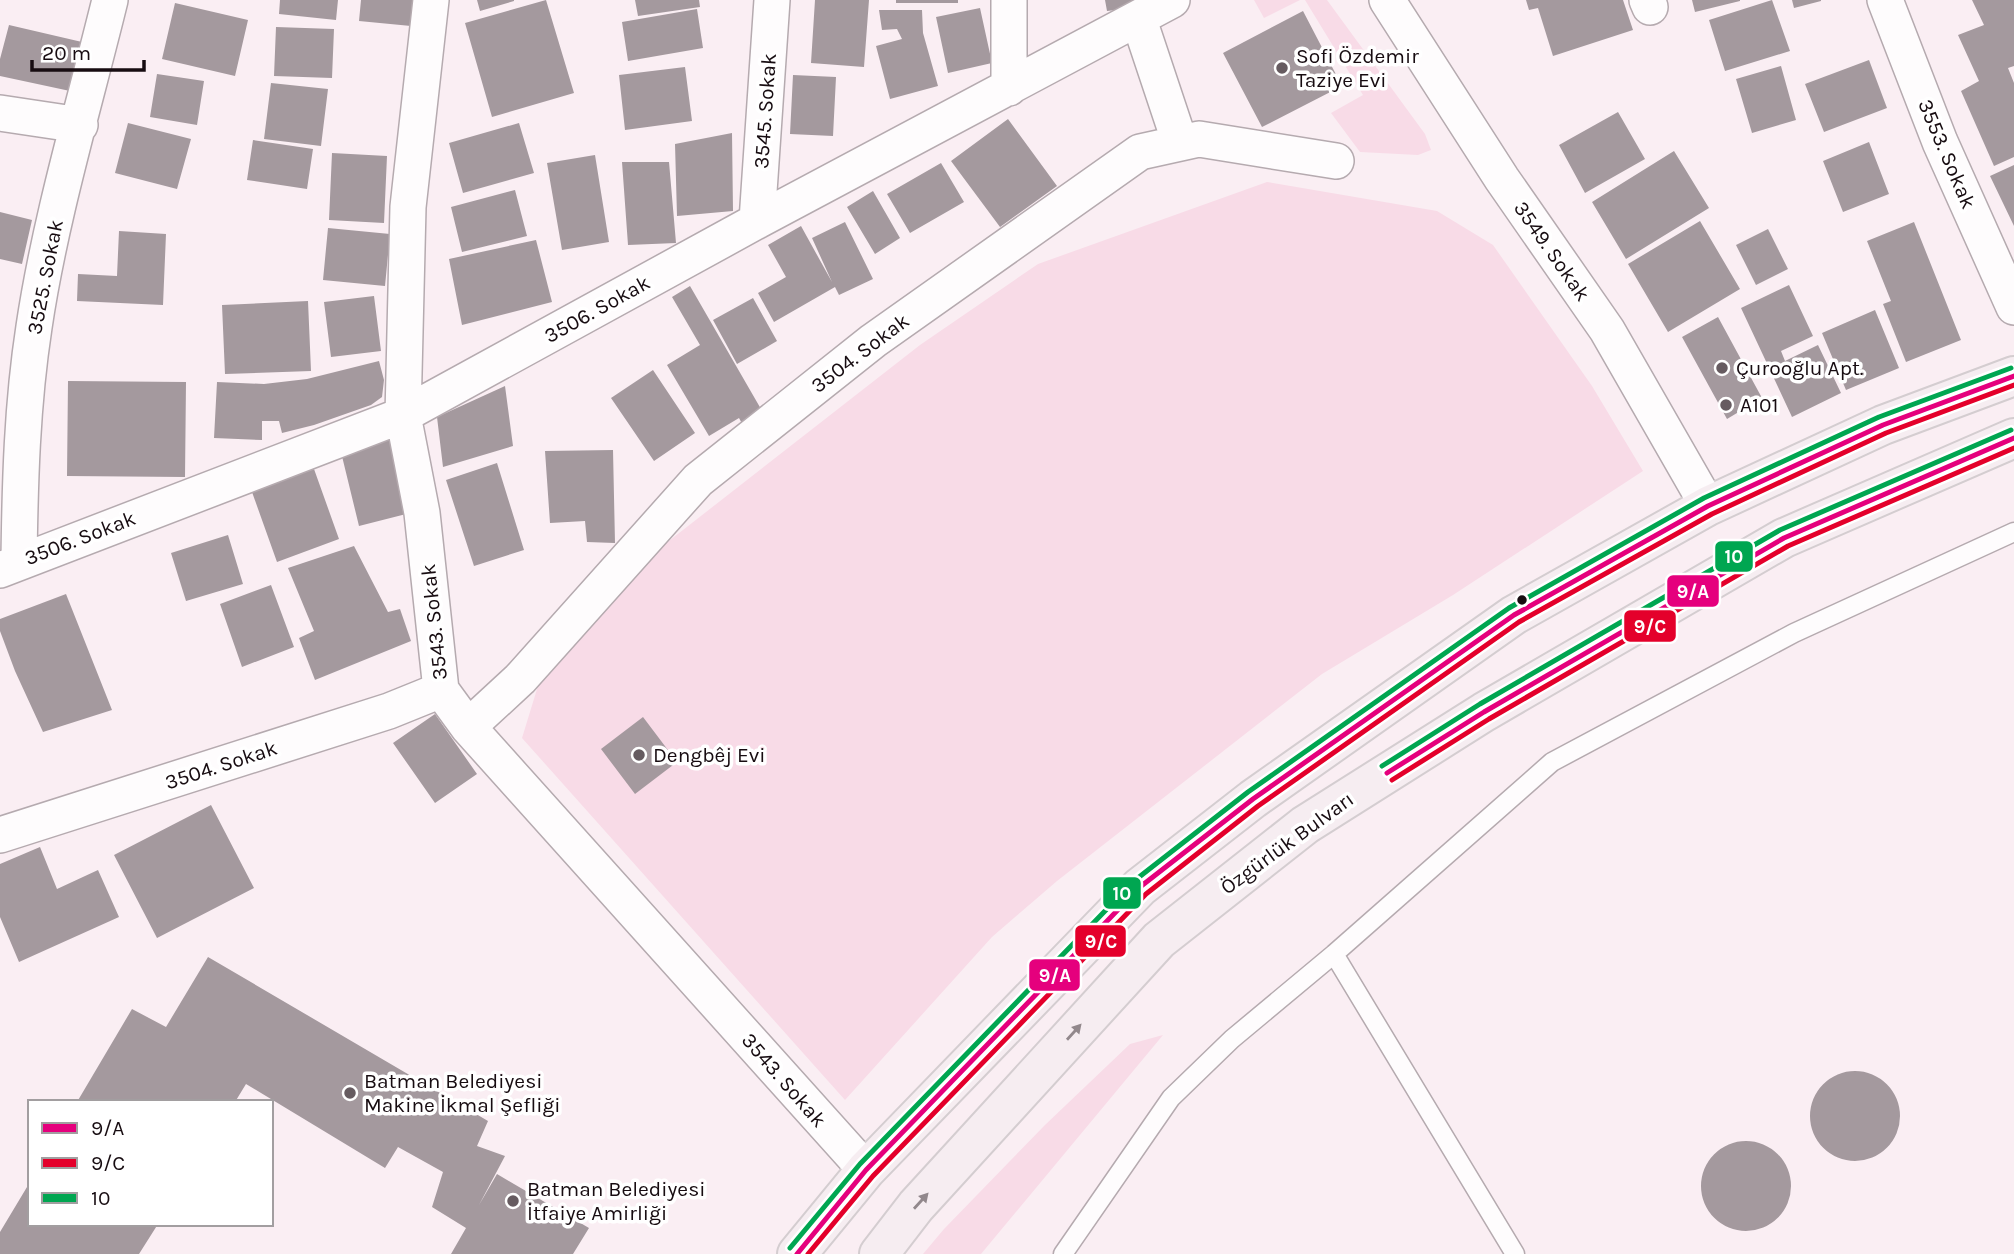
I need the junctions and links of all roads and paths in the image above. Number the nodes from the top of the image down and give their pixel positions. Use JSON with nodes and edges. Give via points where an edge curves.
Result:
{"nodes":[{"id":1,"x":110,"y":0,"type":"edge"},
{"id":2,"x":431,"y":0,"type":"edge"},
{"id":3,"x":772,"y":0,"type":"edge"},
{"id":4,"x":1009,"y":0,"type":"edge"},
{"id":5,"x":1172,"y":0,"type":"edge"},
{"id":6,"x":1387,"y":0,"type":"edge"},
{"id":7,"x":1885,"y":0,"type":"edge"},
{"id":8,"x":1139,"y":20,"type":"junction"},
{"id":9,"x":1009,"y":89,"type":"junction"},
{"id":10,"x":0,"y":113,"type":"edge"},
{"id":11,"x":80,"y":125,"type":"junction"},
{"id":12,"x":1180,"y":144,"type":"junction"},
{"id":13,"x":1336,"y":161,"type":"dead end"},
{"id":14,"x":757,"y":221,"type":"junction"},
{"id":15,"x":2014,"y":307,"type":"edge"},
{"id":16,"x":2014,"y":376,"type":"edge"},
{"id":17,"x":404,"y":415,"type":"junction"},
{"id":18,"x":2014,"y":438,"type":"edge"},
{"id":19,"x":1709,"y":506,"type":"junction"},
{"id":20,"x":2014,"y":532,"type":"edge"},
{"id":21,"x":9,"y":565,"type":"edge"},
{"id":22,"x":441,"y":690,"type":"junction"},
{"id":23,"x":468,"y":727,"type":"junction"},
{"id":24,"x":0,"y":835,"type":"edge"},
{"id":25,"x":1334,"y":954,"type":"junction"},
{"id":26,"x":866,"y":1170,"type":"junction"},
{"id":27,"x":797,"y":1254,"type":"edge"},
{"id":28,"x":879,"y":1254,"type":"edge"},
{"id":29,"x":1063,"y":1254,"type":"edge"},
{"id":30,"x":1516,"y":1254,"type":"edge"}],
"edges":[{"from":1,"to":11,"type":"street","name":"3525. Sokak"},
{"from":2,"to":17,"type":"street","name":"3543. Sokak","via":[[408,207]]},
{"from":3,"to":14,"type":"street","name":"3545. Sokak"},
{"from":4,"to":9,"type":"street"},
{"from":5,"to":8,"type":"street","name":"3506. Sokak"},
{"from":6,"to":19,"type":"street","name":"3549. Sokak","via":[[1502,179],[1607,330]]},
{"from":7,"to":15,"type":"street","name":"3553. Sokak","via":[[1940,142]]},
{"from":8,"to":9,"type":"street","name":"3506. Sokak"},
{"from":8,"to":12,"type":"street"},
{"from":9,"to":14,"type":"street","name":"3506. Sokak"},
{"from":10,"to":11,"type":"street"},
{"from":11,"to":21,"type":"street","name":"3525. Sokak","via":[[34,325]]},
{"from":12,"to":13,"type":"street","name":"3504. Sokak","via":[[1199,139]]},
{"from":12,"to":23,"type":"street","name":"3504. Sokak","via":[[1140,152],[873,341],[698,480],[520,679]]},
{"from":14,"to":17,"type":"street","name":"3506. Sokak"},
{"from":16,"to":19,"type":"main road","via":[[1883,425]]},
{"from":17,"to":21,"type":"street","name":"3506. Sokak"},
{"from":17,"to":22,"type":"street","name":"3543. Sokak","via":[[422,513]]},
{"from":28,"to":18,"type":"main road","name":"Özgürlük Bulvarı","one_way":true,"via":[[916,1206],[1159,940],[1305,825],[1484,712],[1784,538]]},
{"from":19,"to":26,"type":"main road","via":[[1514,615],[1253,799],[1140,887]]},
{"from":20,"to":25,"type":"lane","via":[[1794,633],[1552,762]]},
{"from":22,"to":23,"type":"street","name":"3543. Sokak"},
{"from":22,"to":24,"type":"street","name":"3504. Sokak","via":[[389,711]]},
{"from":23,"to":26,"type":"street","name":"3543. Sokak"},
{"from":25,"to":29,"type":"lane","via":[[1232,1039],[1171,1098]]},
{"from":25,"to":30,"type":"lane"},
{"from":26,"to":27,"type":"main road"}]}
